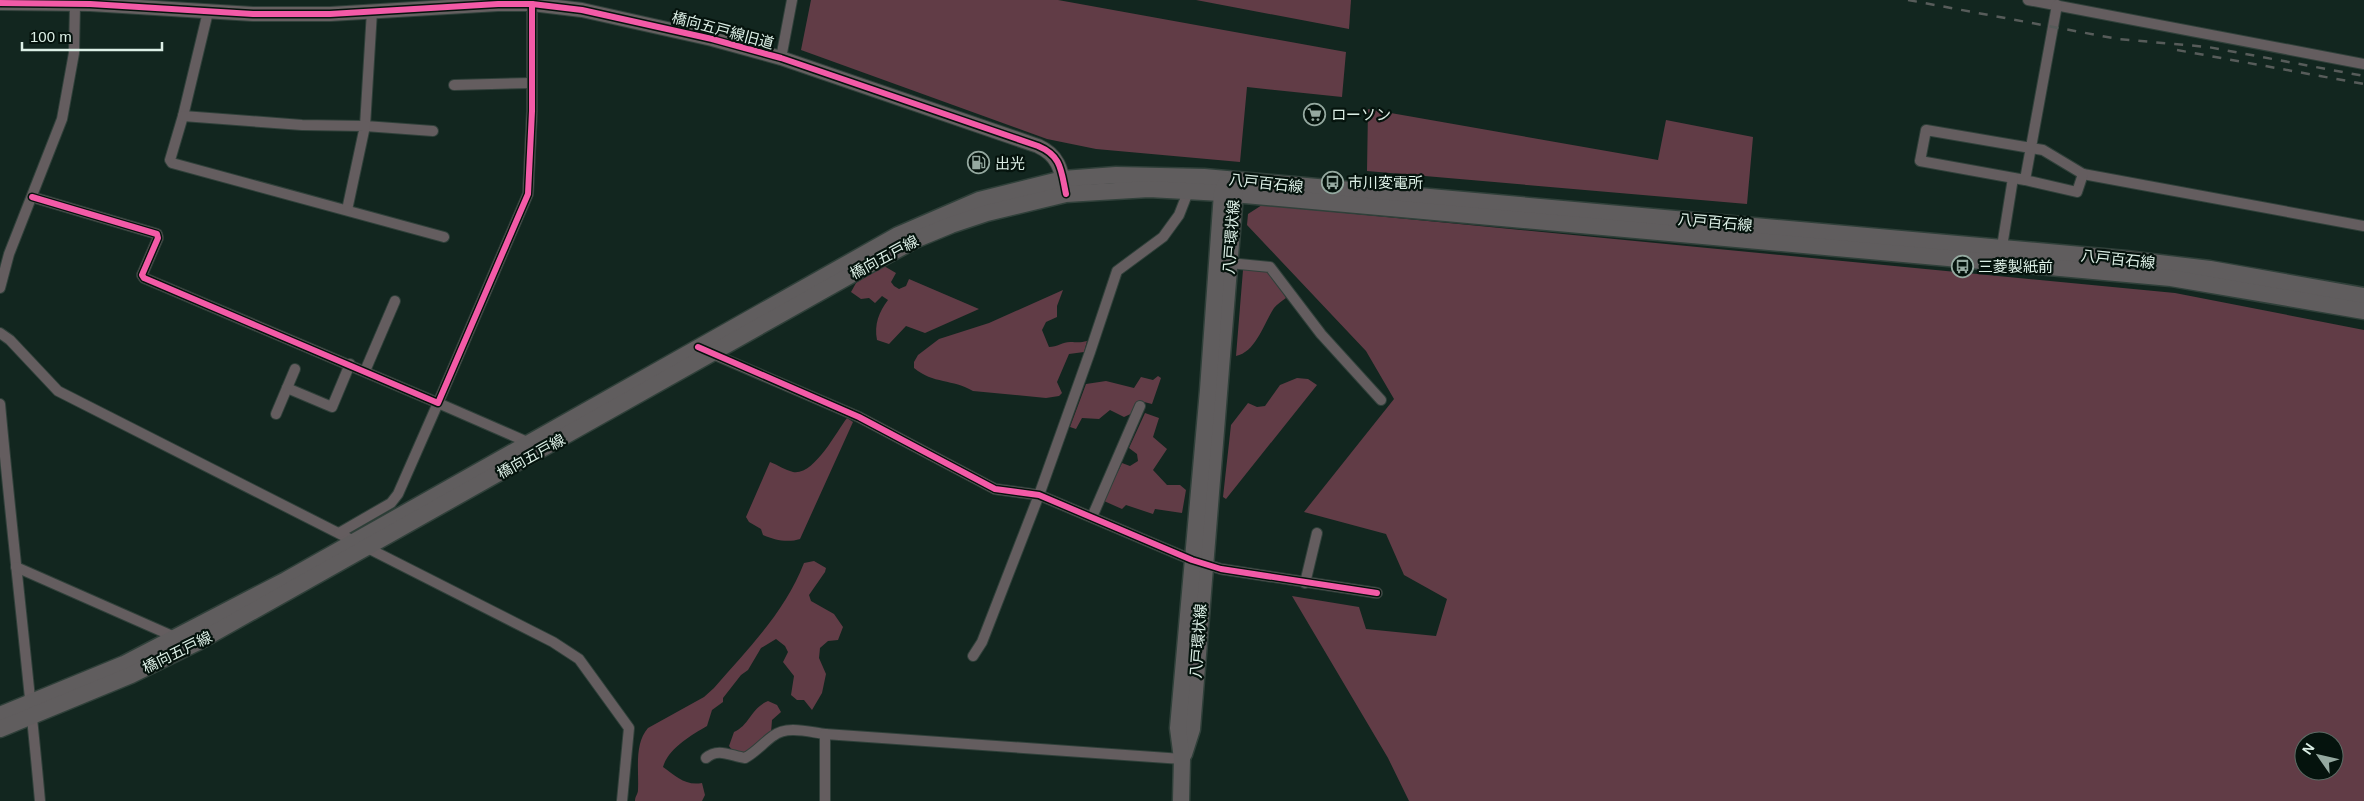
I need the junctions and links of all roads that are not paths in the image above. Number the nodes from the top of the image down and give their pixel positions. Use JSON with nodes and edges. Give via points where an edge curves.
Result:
{"nodes":[{"id":1,"x":792,"y":0,"type":"edge"},
{"id":2,"x":2028,"y":0,"type":"edge"},
{"id":3,"x":91,"y":2,"type":"edge"},
{"id":4,"x":0,"y":3,"type":"edge"},
{"id":5,"x":75,"y":4,"type":"junction"},
{"id":6,"x":532,"y":4,"type":"junction"},
{"id":7,"x":2057,"y":6,"type":"junction"},
{"id":8,"x":208,"y":12,"type":"junction"},
{"id":9,"x":372,"y":12,"type":"junction"},
{"id":10,"x":781,"y":58,"type":"junction"},
{"id":11,"x":2364,"y":64,"type":"edge"},
{"id":12,"x":531,"y":83,"type":"junction"},
{"id":13,"x":454,"y":85,"type":"dead end"},
{"id":14,"x":183,"y":116,"type":"junction"},
{"id":15,"x":365,"y":126,"type":"junction"},
{"id":16,"x":433,"y":131,"type":"dead end"},
{"id":17,"x":2031,"y":148,"type":"junction"},
{"id":18,"x":2083,"y":174,"type":"junction"},
{"id":19,"x":2013,"y":178,"type":"junction"},
{"id":20,"x":2025,"y":180,"type":"junction"},
{"id":21,"x":1064,"y":186,"type":"junction"},
{"id":22,"x":1228,"y":188,"type":"junction"},
{"id":23,"x":1188,"y":192,"type":"junction"},
{"id":24,"x":32,"y":196,"type":"junction"},
{"id":25,"x":347,"y":210,"type":"junction"},
{"id":26,"x":2364,"y":226,"type":"edge"},
{"id":27,"x":444,"y":237,"type":"dead end"},
{"id":28,"x":2001,"y":255,"type":"junction"},
{"id":29,"x":1229,"y":263,"type":"junction"},
{"id":30,"x":0,"y":288,"type":"edge"},
{"id":31,"x":2364,"y":296,"type":"edge"},
{"id":32,"x":395,"y":301,"type":"dead end"},
{"id":33,"x":2364,"y":311,"type":"edge"},
{"id":34,"x":0,"y":333,"type":"edge"},
{"id":35,"x":705,"y":351,"type":"junction"},
{"id":36,"x":350,"y":364,"type":"junction"},
{"id":37,"x":295,"y":369,"type":"dead end"},
{"id":38,"x":365,"y":371,"type":"junction"},
{"id":39,"x":286,"y":388,"type":"junction"},
{"id":40,"x":1381,"y":400,"type":"dead end"},
{"id":41,"x":438,"y":402,"type":"junction"},
{"id":42,"x":0,"y":404,"type":"edge"},
{"id":43,"x":1140,"y":406,"type":"dead end"},
{"id":44,"x":276,"y":414,"type":"dead end"},
{"id":45,"x":535,"y":446,"type":"junction"},
{"id":46,"x":1039,"y":495,"type":"junction"},
{"id":47,"x":1092,"y":517,"type":"junction"},
{"id":48,"x":339,"y":533,"type":"junction"},
{"id":49,"x":1317,"y":533,"type":"dead end"},
{"id":50,"x":363,"y":535,"type":"junction"},
{"id":51,"x":1198,"y":562,"type":"junction"},
{"id":52,"x":16,"y":567,"type":"junction"},
{"id":53,"x":1305,"y":583,"type":"junction"},
{"id":54,"x":1377,"y":593,"type":"dead end"},
{"id":55,"x":177,"y":638,"type":"junction"},
{"id":56,"x":973,"y":656,"type":"dead end"},
{"id":57,"x":32,"y":709,"type":"junction"},
{"id":58,"x":0,"y":715,"type":"edge"},
{"id":59,"x":0,"y":729,"type":"edge"},
{"id":60,"x":826,"y":734,"type":"junction"},
{"id":61,"x":706,"y":758,"type":"dead end"},
{"id":62,"x":1182,"y":759,"type":"junction"},
{"id":63,"x":40,"y":801,"type":"edge"},
{"id":64,"x":622,"y":801,"type":"edge"},
{"id":65,"x":825,"y":801,"type":"edge"},
{"id":66,"x":1181,"y":801,"type":"edge"}],
"edges":[{"from":1,"to":10,"type":"street"},
{"from":2,"to":7,"type":"street"},
{"from":3,"to":5,"type":"street","name":"橋向五戸線旧道"},
{"from":3,"to":8,"type":"street","name":"橋向五戸線旧道"},
{"from":4,"to":5,"type":"street","name":"橋向五戸線旧道"},
{"from":5,"to":24,"type":"street","via":[[74,53],[62,118]]},
{"from":6,"to":9,"type":"street","name":"橋向五戸線旧道"},
{"from":6,"to":10,"type":"street","name":"橋向五戸線旧道","via":[[615,16]]},
{"from":6,"to":12,"type":"street"},
{"from":7,"to":11,"type":"street"},
{"from":7,"to":17,"type":"street"},
{"from":8,"to":9,"type":"street","name":"橋向五戸線旧道"},
{"from":8,"to":14,"type":"street"},
{"from":9,"to":15,"type":"street"},
{"from":10,"to":21,"type":"street","name":"橋向五戸線旧道","via":[[1043,148],[1055,157]]},
{"from":12,"to":13,"type":"street"},
{"from":12,"to":41,"type":"street","via":[[528,194]]},
{"from":14,"to":15,"type":"street"},
{"from":14,"to":25,"type":"street","via":[[170,160],[172,163]]},
{"from":15,"to":16,"type":"street"},
{"from":15,"to":25,"type":"street"},
{"from":17,"to":18,"type":"street","via":[[2043,150]]},
{"from":17,"to":19,"type":"street","via":[[1926,130],[1920,162]]},
{"from":17,"to":20,"type":"street"},
{"from":18,"to":20,"type":"street","via":[[2076,192]]},
{"from":18,"to":26,"type":"street"},
{"from":19,"to":20,"type":"street"},
{"from":19,"to":28,"type":"street"},
{"from":21,"to":22,"type":"main road","name":"八戸百石線","via":[[1152,174]]},
{"from":21,"to":23,"type":"main road","name":"八戸百石線"},
{"from":21,"to":35,"type":"main road","name":"橋向五戸線","via":[[979,200],[923,223],[859,255]]},
{"from":22,"to":23,"type":"main road","name":"八戸百石線"},
{"from":22,"to":28,"type":"main road","name":"八戸百石線"},
{"from":22,"to":29,"type":"main road","name":"八戸環状線"},
{"from":22,"to":51,"type":"main road","name":"八戸環状線","via":[[1208,390]]},
{"from":23,"to":46,"type":"street","via":[[1179,215],[1163,237],[1117,271]]},
{"from":24,"to":30,"type":"street","via":[[9,254]]},
{"from":24,"to":36,"type":"street","via":[[157,234],[142,275],[144,278]]},
{"from":25,"to":27,"type":"street"},
{"from":28,"to":31,"type":"main road","name":"八戸百石線","via":[[2210,269]]},
{"from":28,"to":33,"type":"main road","name":"八戸百石線","via":[[2171,278]]},
{"from":29,"to":40,"type":"street","via":[[1270,267],[1321,334]]},
{"from":29,"to":51,"type":"main road","name":"八戸環状線","via":[[1220,389]]},
{"from":32,"to":38,"type":"street"},
{"from":34,"to":48,"type":"street","via":[[58,391]]},
{"from":35,"to":45,"type":"main road","name":"橋向五戸線"},
{"from":35,"to":46,"type":"street","via":[[859,417],[995,489]]},
{"from":36,"to":38,"type":"street"},
{"from":36,"to":39,"type":"street","via":[[332,407]]},
{"from":37,"to":39,"type":"street"},
{"from":38,"to":41,"type":"street"},
{"from":39,"to":44,"type":"street"},
{"from":41,"to":45,"type":"street"},
{"from":41,"to":50,"type":"street","via":[[398,494]]},
{"from":42,"to":52,"type":"street"},
{"from":43,"to":47,"type":"street"},
{"from":45,"to":50,"type":"main road","name":"橋向五戸線"},
{"from":46,"to":47,"type":"street"},
{"from":46,"to":56,"type":"street","via":[[982,642]]},
{"from":47,"to":51,"type":"street"},
{"from":48,"to":50,"type":"street"},
{"from":48,"to":50,"type":"street"},
{"from":49,"to":53,"type":"street"},
{"from":50,"to":55,"type":"main road","name":"橋向五戸線"},
{"from":50,"to":57,"type":"main road","name":"橋向五戸線","via":[[198,642],[131,675]]},
{"from":50,"to":64,"type":"street","via":[[579,659],[629,728]]},
{"from":51,"to":53,"type":"street"},
{"from":51,"to":62,"type":"main road","name":"八戸環状線","via":[[1192,730]]},
{"from":52,"to":55,"type":"street"},
{"from":52,"to":57,"type":"street"},
{"from":53,"to":54,"type":"street"},
{"from":55,"to":57,"type":"main road","name":"橋向五戸線"},
{"from":57,"to":58,"type":"main road","name":"橋向五戸線"},
{"from":57,"to":59,"type":"main road","name":"橋向五戸線"},
{"from":57,"to":63,"type":"street"},
{"from":60,"to":61,"type":"street","via":[[787,729],[745,758],[719,751]]},
{"from":60,"to":62,"type":"street"},
{"from":60,"to":65,"type":"street"},
{"from":62,"to":66,"type":"main road","name":"八戸環状線"}]}
